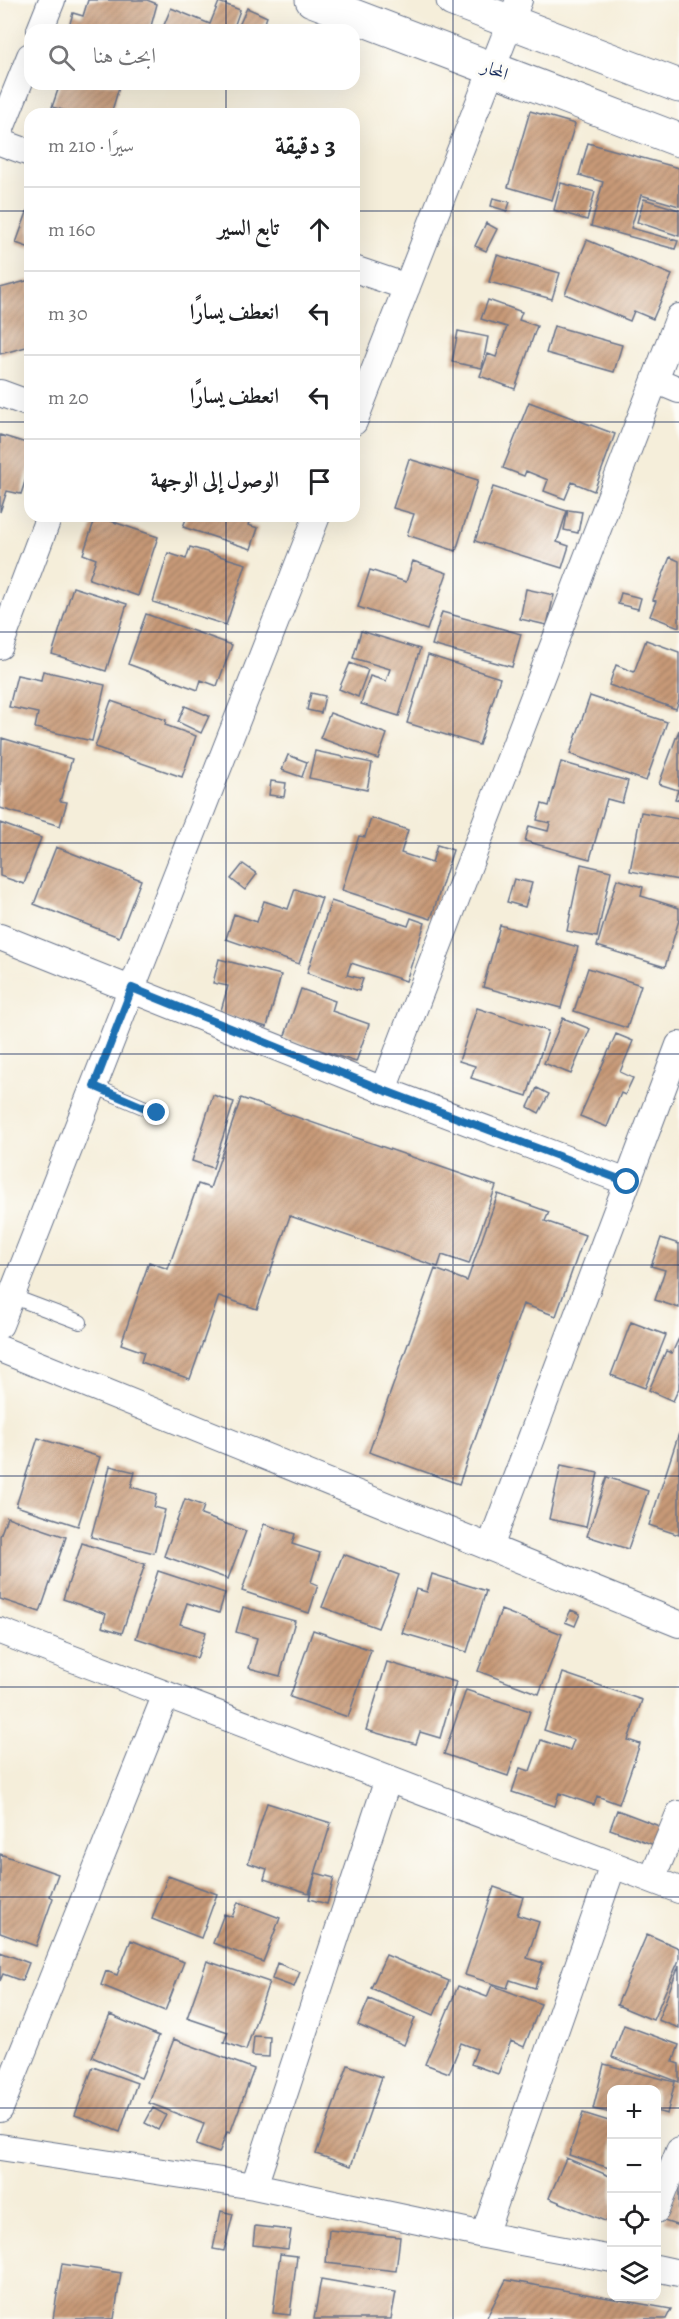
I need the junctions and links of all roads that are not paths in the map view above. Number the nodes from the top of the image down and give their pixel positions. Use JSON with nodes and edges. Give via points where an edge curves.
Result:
{"nodes":[{"id":1,"x":52,"y":0,"type":"edge"},
{"id":2,"x":312,"y":0,"type":"edge"},
{"id":3,"x":453,"y":0,"type":"edge"},
{"id":4,"x":515,"y":11,"type":"edge"},
{"id":5,"x":42,"y":24,"type":"edge"},
{"id":6,"x":492,"y":69,"type":"junction"},
{"id":7,"x":24,"y":71,"type":"edge"},
{"id":8,"x":679,"y":86,"type":"edge"},
{"id":9,"x":0,"y":131,"type":"edge"},
{"id":10,"x":679,"y":140,"type":"edge"},
{"id":11,"x":0,"y":142,"type":"edge"},
{"id":12,"x":24,"y":151,"type":"edge"},
{"id":13,"x":360,"y":270,"type":"edge"},
{"id":14,"x":407,"y":287,"type":"junction"},
{"id":15,"x":679,"y":317,"type":"edge"},
{"id":16,"x":655,"y":380,"type":"junction"},
{"id":17,"x":679,"y":390,"type":"edge"},
{"id":18,"x":0,"y":393,"type":"edge"},
{"id":19,"x":24,"y":402,"type":"edge"},
{"id":20,"x":360,"y":407,"type":"edge"},
{"id":21,"x":47,"y":522,"type":"edge"},
{"id":22,"x":315,"y":522,"type":"edge"},
{"id":23,"x":0,"y":646,"type":"edge"},
{"id":24,"x":0,"y":937,"type":"edge"},
{"id":25,"x":132,"y":988,"type":"junction"},
{"id":26,"x":679,"y":1045,"type":"edge"},
{"id":27,"x":94,"y":1086,"type":"junction"},
{"id":28,"x":383,"y":1090,"type":"junction"},
{"id":29,"x":157,"y":1113,"type":"dead end"},
{"id":30,"x":627,"y":1182,"type":"junction"},
{"id":31,"x":11,"y":1296,"type":"junction"},
{"id":32,"x":80,"y":1322,"type":"dead end"},
{"id":33,"x":0,"y":1325,"type":"edge"},
{"id":34,"x":0,"y":1349,"type":"edge"},
{"id":35,"x":490,"y":1547,"type":"junction"},
{"id":36,"x":679,"y":1624,"type":"edge"},
{"id":37,"x":0,"y":1631,"type":"edge"},
{"id":38,"x":166,"y":1694,"type":"junction"},
{"id":39,"x":388,"y":1779,"type":"junction"},
{"id":40,"x":679,"y":1814,"type":"edge"},
{"id":41,"x":613,"y":1864,"type":"junction"},
{"id":42,"x":652,"y":1880,"type":"junction"},
{"id":43,"x":679,"y":1890,"type":"edge"},
{"id":44,"x":0,"y":2109,"type":"edge"},
{"id":45,"x":0,"y":2147,"type":"edge"},
{"id":46,"x":679,"y":2151,"type":"edge"},
{"id":47,"x":254,"y":2186,"type":"junction"},
{"id":48,"x":661,"y":2199,"type":"edge"},
{"id":49,"x":484,"y":2235,"type":"junction"},
{"id":50,"x":607,"y":2258,"type":"edge"},
{"id":51,"x":661,"y":2269,"type":"edge"},
{"id":52,"x":679,"y":2273,"type":"edge"}],
"edges":[{"from":1,"to":5,"type":"street"},
{"from":2,"to":6,"type":"street","name":"المحار"},
{"from":3,"to":4,"type":"street"},
{"from":4,"to":6,"type":"street"},
{"from":4,"to":8,"type":"street"},
{"from":6,"to":10,"type":"street","name":"المحار"},
{"from":6,"to":14,"type":"street"},
{"from":7,"to":9,"type":"street"},
{"from":11,"to":12,"type":"street"},
{"from":13,"to":14,"type":"street"},
{"from":14,"to":20,"type":"street"},
{"from":15,"to":16,"type":"street"},
{"from":16,"to":17,"type":"street"},
{"from":16,"to":28,"type":"street"},
{"from":18,"to":19,"type":"street"},
{"from":21,"to":23,"type":"street"},
{"from":22,"to":25,"type":"street"},
{"from":24,"to":25,"type":"street"},
{"from":25,"to":27,"type":"street"},
{"from":25,"to":28,"type":"street"},
{"from":26,"to":30,"type":"street"},
{"from":27,"to":29,"type":"lane"},
{"from":27,"to":31,"type":"street"},
{"from":28,"to":30,"type":"street"},
{"from":30,"to":35,"type":"street"},
{"from":31,"to":32,"type":"lane"},
{"from":31,"to":33,"type":"street"},
{"from":34,"to":35,"type":"street"},
{"from":35,"to":36,"type":"street"},
{"from":37,"to":38,"type":"street"},
{"from":38,"to":39,"type":"street"},
{"from":38,"to":44,"type":"street"},
{"from":39,"to":41,"type":"street"},
{"from":39,"to":47,"type":"street"},
{"from":40,"to":42,"type":"street"},
{"from":41,"to":42,"type":"street"},
{"from":41,"to":49,"type":"street"},
{"from":42,"to":43,"type":"street"},
{"from":45,"to":47,"type":"street"},
{"from":46,"to":48,"type":"street"},
{"from":47,"to":49,"type":"street"},
{"from":49,"to":50,"type":"street"},
{"from":51,"to":52,"type":"street"}]}
